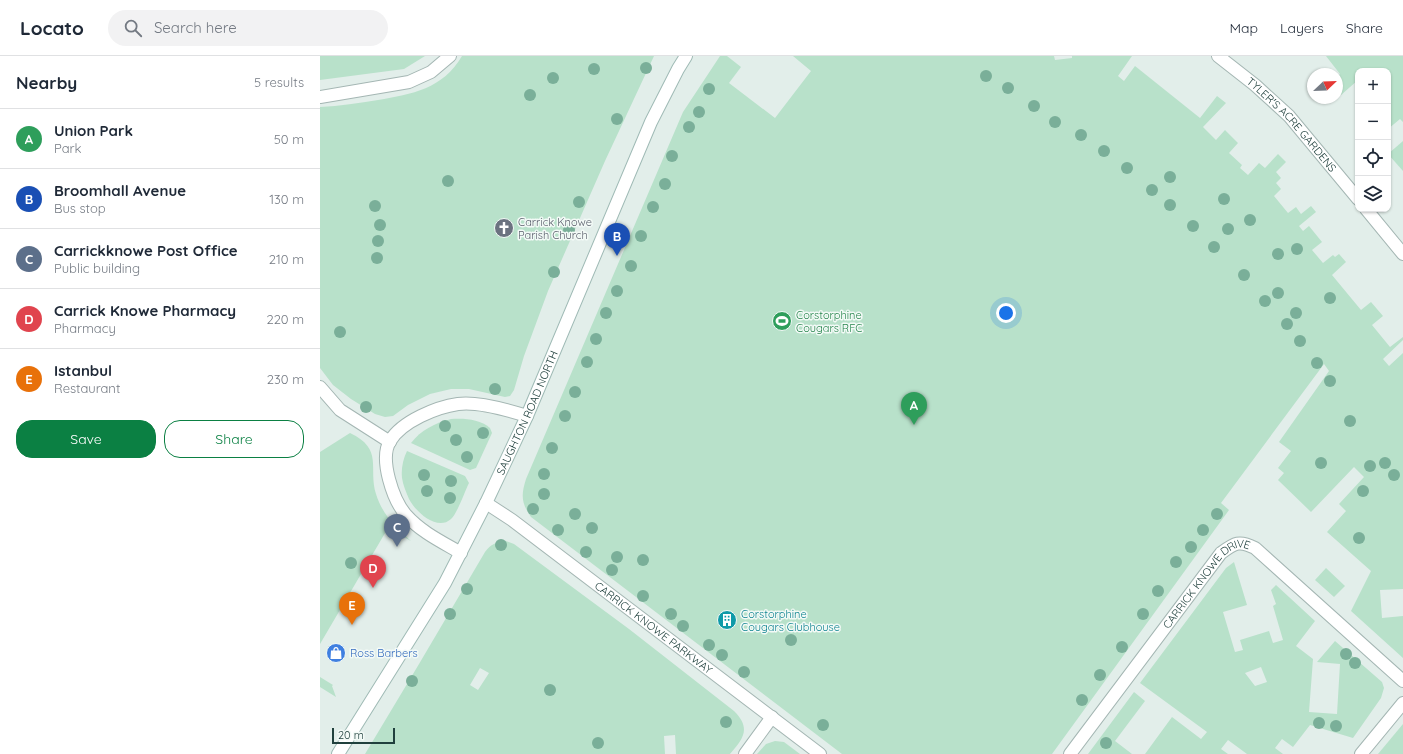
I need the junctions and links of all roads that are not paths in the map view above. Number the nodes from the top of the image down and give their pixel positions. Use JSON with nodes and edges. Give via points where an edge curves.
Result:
{"nodes":[{"id":1,"x":450,"y":56,"type":"edge"},
{"id":2,"x":686,"y":56,"type":"edge"},
{"id":3,"x":1218,"y":56,"type":"edge"},
{"id":4,"x":320,"y":97,"type":"edge"},
{"id":5,"x":1355,"y":196,"type":"edge"},
{"id":6,"x":1368,"y":212,"type":"edge"},
{"id":7,"x":1403,"y":254,"type":"edge"},
{"id":8,"x":320,"y":387,"type":"edge"},
{"id":9,"x":527,"y":416,"type":"junction"},
{"id":10,"x":390,"y":442,"type":"junction"},
{"id":11,"x":486,"y":503,"type":"junction"},
{"id":12,"x":461,"y":553,"type":"junction"},
{"id":13,"x":1403,"y":681,"type":"edge"},
{"id":14,"x":1403,"y":703,"type":"edge"},
{"id":15,"x":772,"y":717,"type":"junction"},
{"id":16,"x":338,"y":754,"type":"edge"},
{"id":17,"x":745,"y":754,"type":"edge"},
{"id":18,"x":820,"y":754,"type":"edge"},
{"id":19,"x":1070,"y":754,"type":"edge"},
{"id":20,"x":1361,"y":754,"type":"edge"}],
"edges":[{"from":1,"to":4,"type":"street","via":[[431,72],[409,82]]},
{"from":2,"to":9,"type":"street","name":"SAUGHTON ROAD NORTH","via":[[651,122]]},
{"from":3,"to":5,"type":"street","name":"TYLER'S ACRE GARDENS","via":[[1289,116]]},
{"from":6,"to":7,"type":"street"},
{"from":8,"to":10,"type":"street","via":[[340,410]]},
{"from":9,"to":10,"type":"street","via":[[469,403],[447,406],[418,417]]},
{"from":9,"to":11,"type":"street","name":"SAUGHTON ROAD NORTH"},
{"from":10,"to":12,"type":"street","via":[[387,458],[389,478],[395,498],[402,509],[422,530]]},
{"from":11,"to":12,"type":"street","name":"SAUGHTON ROAD NORTH"},
{"from":11,"to":15,"type":"street","name":"CARRICK KNOWE PARKWAY"},
{"from":12,"to":16,"type":"street","name":"SAUGHTON ROAD NORTH","via":[[445,583]]},
{"from":13,"to":19,"type":"street","name":"CARRICK KNOWE DRIVE","via":[[1255,548],[1244,542],[1233,544],[1221,553]]},
{"from":14,"to":20,"type":"street"},
{"from":15,"to":17,"type":"street"},
{"from":15,"to":18,"type":"street","name":"CARRICK KNOWE PARKWAY"}]}
